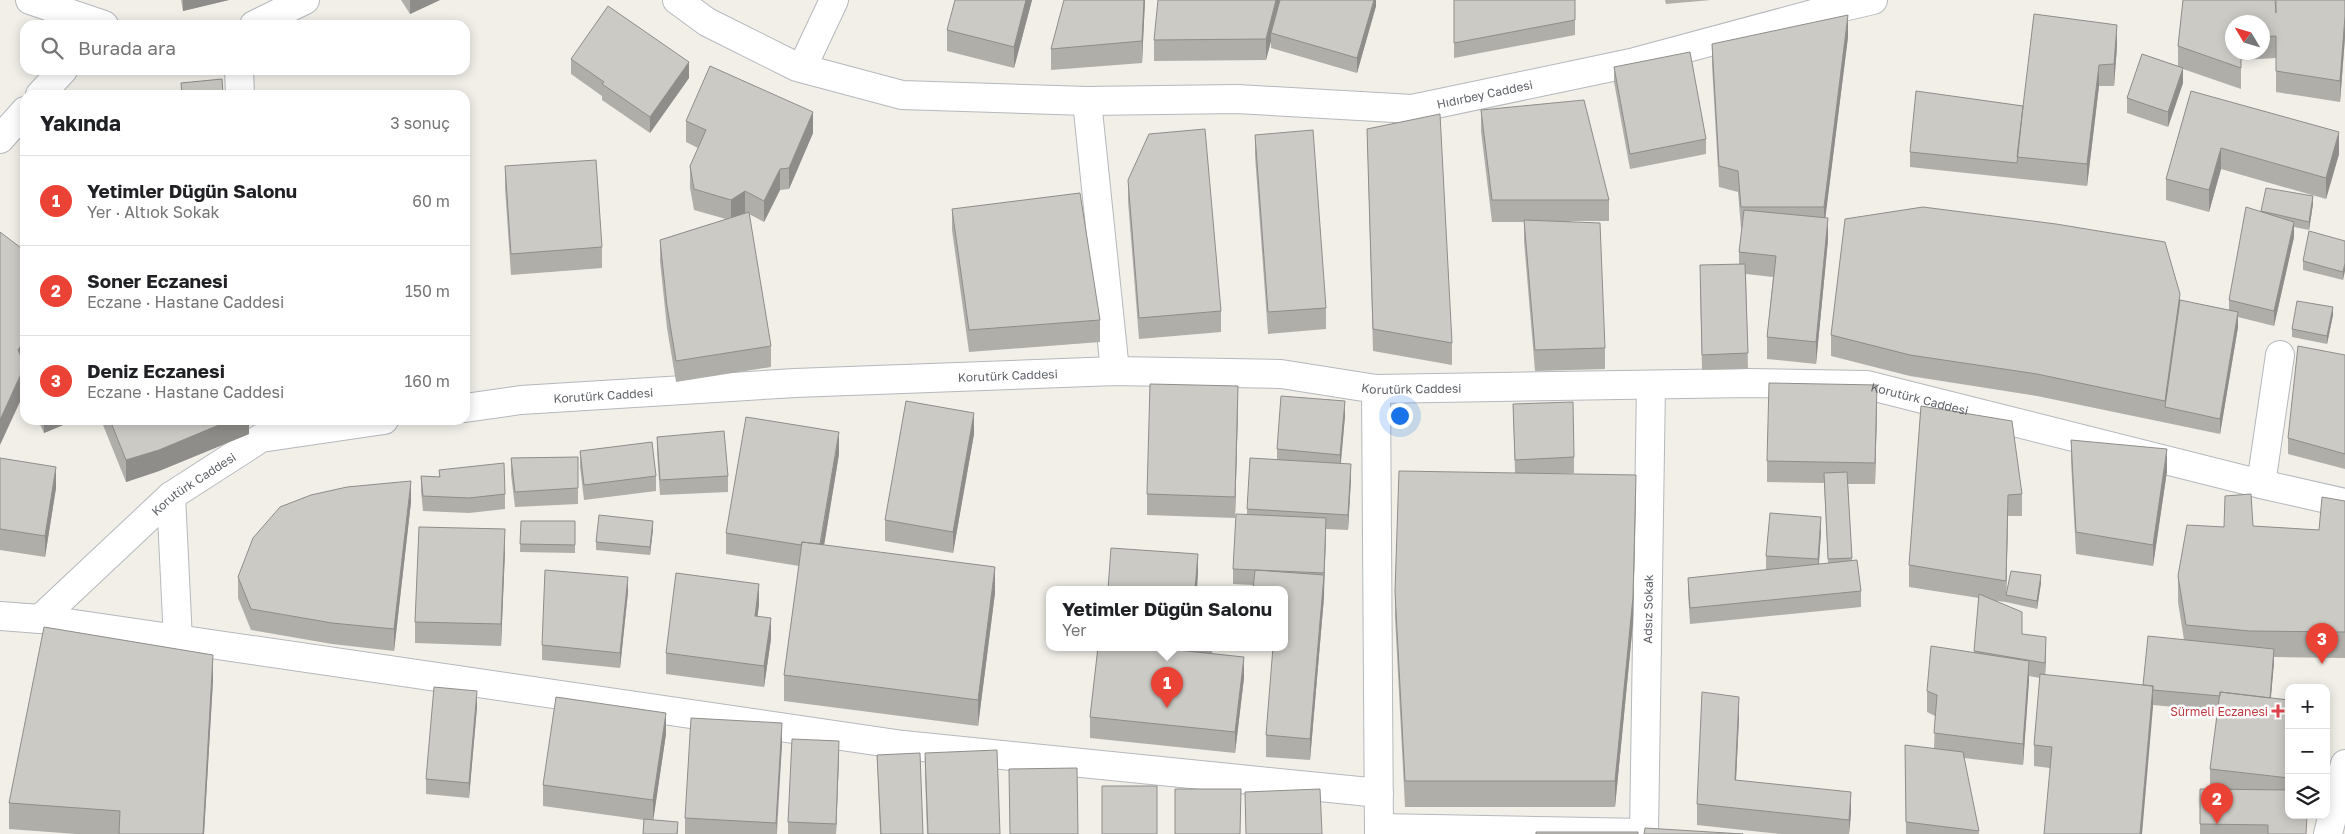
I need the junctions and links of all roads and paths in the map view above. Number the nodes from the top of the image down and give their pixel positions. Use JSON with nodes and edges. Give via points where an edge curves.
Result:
{"nodes":[{"id":1,"x":30,"y":0,"type":"edge"},
{"id":2,"x":305,"y":0,"type":"edge"},
{"id":3,"x":677,"y":0,"type":"edge"},
{"id":4,"x":834,"y":0,"type":"edge"},
{"id":5,"x":1874,"y":0,"type":"edge"},
{"id":6,"x":89,"y":20,"type":"edge"},
{"id":7,"x":264,"y":20,"type":"edge"},
{"id":8,"x":802,"y":68,"type":"junction"},
{"id":9,"x":58,"y":75,"type":"edge"},
{"id":10,"x":239,"y":75,"type":"edge"},
{"id":11,"x":44,"y":90,"type":"edge"},
{"id":12,"x":240,"y":90,"type":"edge"},
{"id":13,"x":1087,"y":101,"type":"junction"},
{"id":14,"x":20,"y":117,"type":"edge"},
{"id":15,"x":0,"y":139,"type":"edge"},
{"id":16,"x":2280,"y":355,"type":"dead end"},
{"id":17,"x":1114,"y":371,"type":"junction"},
{"id":18,"x":1651,"y":385,"type":"junction"},
{"id":19,"x":1376,"y":389,"type":"junction"},
{"id":20,"x":470,"y":407,"type":"edge"},
{"id":21,"x":315,"y":425,"type":"edge"},
{"id":22,"x":260,"y":429,"type":"edge"},
{"id":23,"x":2261,"y":484,"type":"junction"},
{"id":24,"x":171,"y":496,"type":"junction"},
{"id":25,"x":2345,"y":502,"type":"edge"},
{"id":26,"x":0,"y":616,"type":"edge"},
{"id":27,"x":40,"y":619,"type":"junction"},
{"id":28,"x":178,"y":640,"type":"junction"},
{"id":29,"x":2345,"y":764,"type":"edge"},
{"id":30,"x":1379,"y":793,"type":"junction"},
{"id":31,"x":1379,"y":831,"type":"edge"},
{"id":32,"x":1650,"y":834,"type":"edge"},
{"id":33,"x":2328,"y":834,"type":"edge"}],
"edges":[{"from":1,"to":6,"type":"street"},
{"from":2,"to":7,"type":"street"},
{"from":3,"to":8,"type":"street","name":"Hıdırbey Caddesi","via":[[707,22]]},
{"from":4,"to":8,"type":"street"},
{"from":5,"to":13,"type":"street","name":"Hıdırbey Caddesi","via":[[1631,62],[1412,109],[1237,99]]},
{"from":8,"to":13,"type":"street","name":"Hıdırbey Caddesi","via":[[902,95]]},
{"from":9,"to":11,"type":"street"},
{"from":10,"to":12,"type":"street"},
{"from":13,"to":17,"type":"street"},
{"from":14,"to":15,"type":"street"},
{"from":16,"to":23,"type":"street"},
{"from":17,"to":19,"type":"street","name":"Korutürk Caddesi","via":[[1281,374]]},
{"from":17,"to":20,"type":"street","name":"Korutürk Caddesi","via":[[795,383],[521,400]]},
{"from":18,"to":19,"type":"street","name":"Korutürk Caddesi"},
{"from":18,"to":23,"type":"street","name":"Korutürk Caddesi","via":[[1867,386]]},
{"from":18,"to":32,"type":"street","name":"Adsız Sokak"},
{"from":19,"to":30,"type":"street"},
{"from":21,"to":22,"type":"street","name":"Korutürk Caddesi"},
{"from":22,"to":24,"type":"street","name":"Korutürk Caddesi"},
{"from":23,"to":25,"type":"street","name":"Korutürk Caddesi"},
{"from":24,"to":27,"type":"street","name":"Korutürk Caddesi"},
{"from":24,"to":28,"type":"street"},
{"from":26,"to":27,"type":"street"},
{"from":27,"to":28,"type":"street"},
{"from":28,"to":30,"type":"street","via":[[903,745]]},
{"from":29,"to":33,"type":"street"},
{"from":30,"to":31,"type":"street"},
{"from":31,"to":32,"type":"street"}]}
